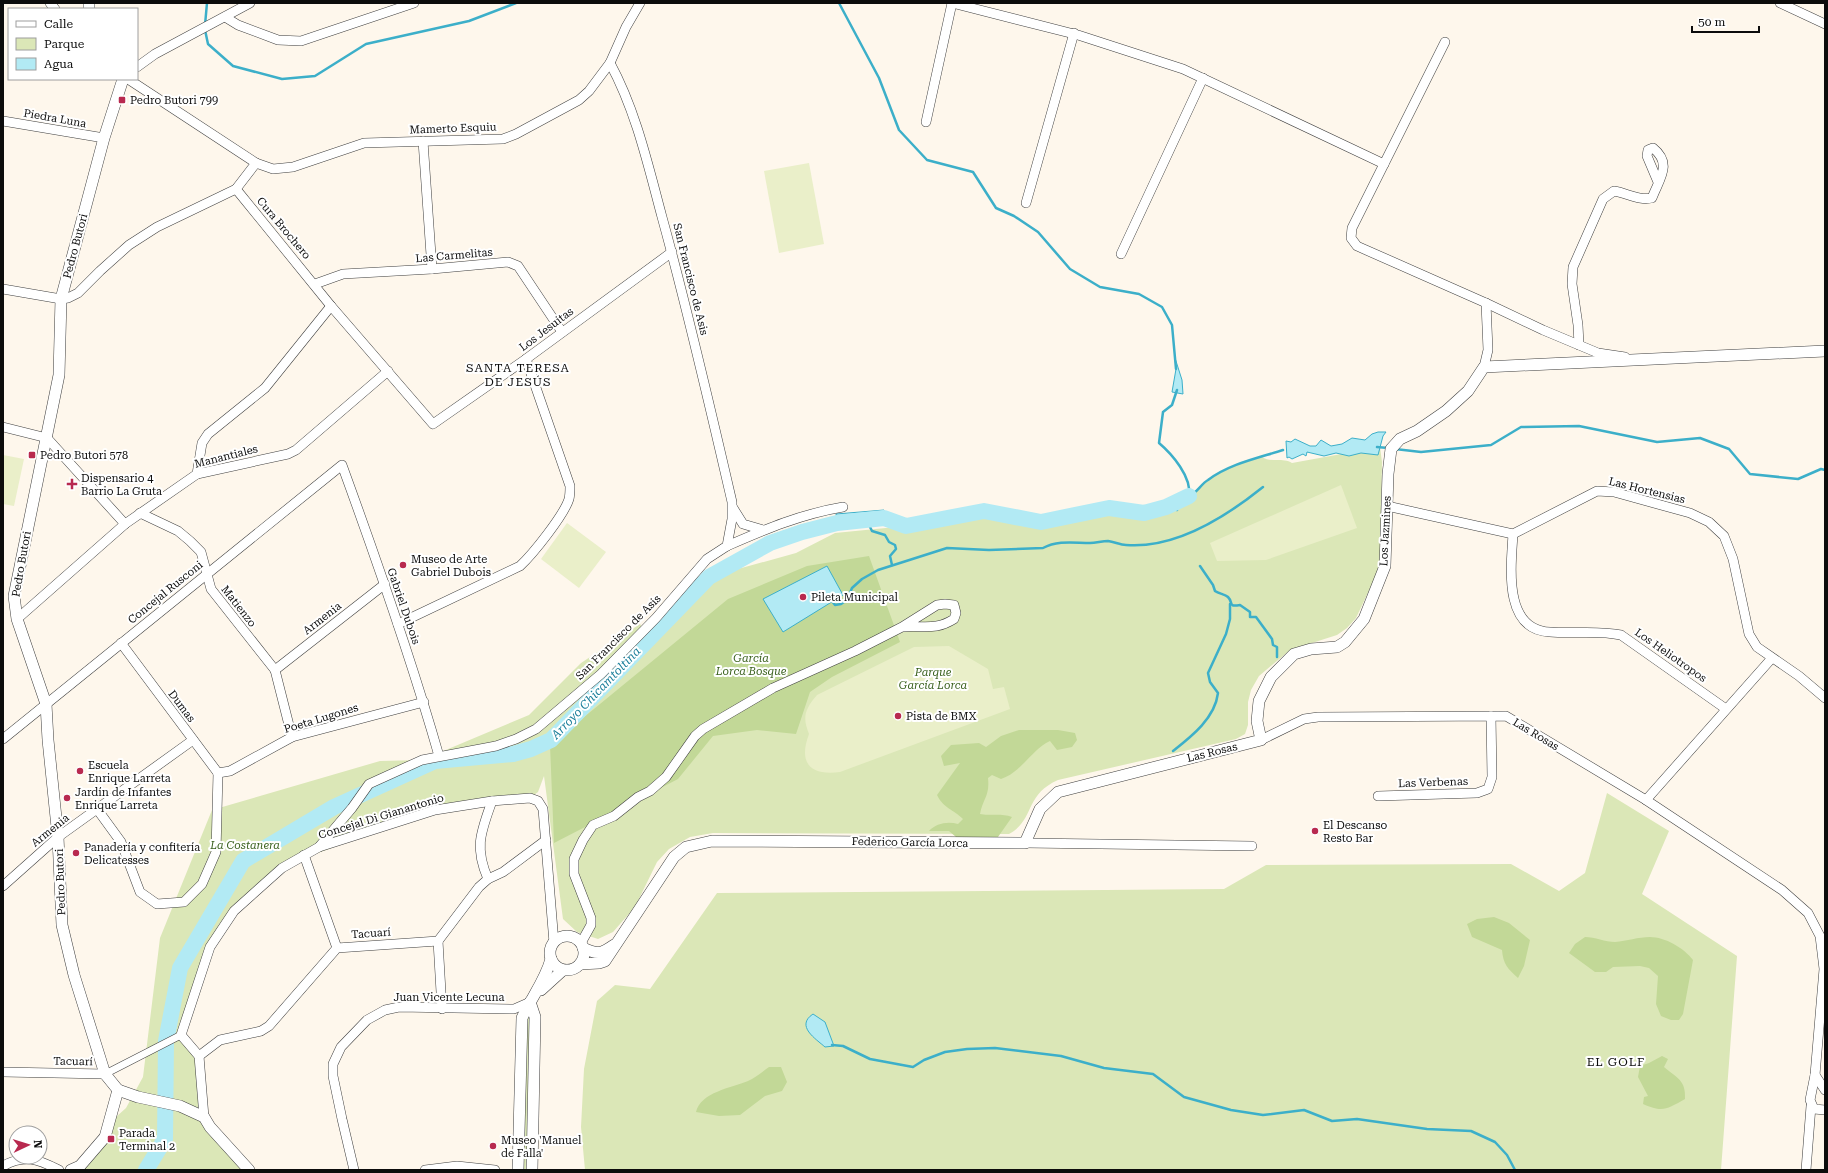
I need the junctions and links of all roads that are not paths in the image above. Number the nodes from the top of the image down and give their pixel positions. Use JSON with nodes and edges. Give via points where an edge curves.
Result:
{"nodes":[{"id":1,"x":250,"y":3,"type":"edge"},
{"id":2,"x":414,"y":3,"type":"edge"},
{"id":3,"x":640,"y":3,"type":"edge"},
{"id":4,"x":952,"y":3,"type":"edge"},
{"id":5,"x":1780,"y":3,"type":"edge"},
{"id":6,"x":225,"y":18,"type":"junction"},
{"id":7,"x":1825,"y":24,"type":"edge"},
{"id":8,"x":1074,"y":34,"type":"junction"},
{"id":9,"x":1445,"y":42,"type":"dead end"},
{"id":10,"x":610,"y":63,"type":"junction"},
{"id":11,"x":138,"y":66,"type":"edge"},
{"id":12,"x":1203,"y":78,"type":"junction"},
{"id":13,"x":123,"y":80,"type":"edge"},
{"id":14,"x":130,"y":80,"type":"edge"},
{"id":15,"x":3,"y":121,"type":"edge"},
{"id":16,"x":926,"y":122,"type":"dead end"},
{"id":17,"x":104,"y":138,"type":"junction"},
{"id":18,"x":423,"y":141,"type":"junction"},
{"id":19,"x":256,"y":163,"type":"junction"},
{"id":20,"x":1384,"y":164,"type":"junction"},
{"id":21,"x":1658,"y":182,"type":"dead end"},
{"id":22,"x":236,"y":189,"type":"junction"},
{"id":23,"x":1026,"y":203,"type":"dead end"},
{"id":24,"x":672,"y":252,"type":"junction"},
{"id":25,"x":1121,"y":254,"type":"dead end"},
{"id":26,"x":432,"y":269,"type":"junction"},
{"id":27,"x":315,"y":284,"type":"junction"},
{"id":28,"x":3,"y":290,"type":"edge"},
{"id":29,"x":61,"y":299,"type":"junction"},
{"id":30,"x":1486,"y":303,"type":"junction"},
{"id":31,"x":331,"y":306,"type":"junction"},
{"id":32,"x":562,"y":332,"type":"junction"},
{"id":33,"x":1579,"y":345,"type":"junction"},
{"id":34,"x":1825,"y":351,"type":"edge"},
{"id":35,"x":526,"y":359,"type":"junction"},
{"id":36,"x":1644,"y":360,"type":"junction"},
{"id":37,"x":1484,"y":367,"type":"junction"},
{"id":38,"x":388,"y":371,"type":"junction"},
{"id":39,"x":433,"y":424,"type":"joint"},
{"id":40,"x":3,"y":427,"type":"edge"},
{"id":41,"x":47,"y":438,"type":"junction"},
{"id":42,"x":342,"y":465,"type":"joint"},
{"id":43,"x":197,"y":474,"type":"junction"},
{"id":44,"x":732,"y":506,"type":"junction"},
{"id":45,"x":1387,"y":506,"type":"junction"},
{"id":46,"x":843,"y":507,"type":"dead end"},
{"id":47,"x":140,"y":513,"type":"junction"},
{"id":48,"x":125,"y":524,"type":"junction"},
{"id":49,"x":764,"y":530,"type":"junction"},
{"id":50,"x":1512,"y":534,"type":"junction"},
{"id":51,"x":727,"y":546,"type":"junction"},
{"id":52,"x":208,"y":573,"type":"junction"},
{"id":53,"x":385,"y":584,"type":"junction"},
{"id":54,"x":17,"y":619,"type":"junction"},
{"id":55,"x":398,"y":624,"type":"junction"},
{"id":56,"x":902,"y":627,"type":"junction"},
{"id":57,"x":121,"y":643,"type":"junction"},
{"id":58,"x":1772,"y":658,"type":"junction"},
{"id":59,"x":275,"y":670,"type":"junction"},
{"id":60,"x":1825,"y":698,"type":"edge"},
{"id":61,"x":424,"y":702,"type":"junction"},
{"id":62,"x":46,"y":704,"type":"junction"},
{"id":63,"x":1726,"y":709,"type":"junction"},
{"id":64,"x":1491,"y":716,"type":"junction"},
{"id":65,"x":292,"y":737,"type":"junction"},
{"id":66,"x":3,"y":739,"type":"edge"},
{"id":67,"x":193,"y":740,"type":"junction"},
{"id":68,"x":1261,"y":740,"type":"junction"},
{"id":69,"x":439,"y":756,"type":"junction"},
{"id":70,"x":218,"y":773,"type":"junction"},
{"id":71,"x":1378,"y":796,"type":"dead end"},
{"id":72,"x":1646,"y":800,"type":"junction"},
{"id":73,"x":492,"y":801,"type":"junction"},
{"id":74,"x":98,"y":809,"type":"junction"},
{"id":75,"x":58,"y":838,"type":"junction"},
{"id":76,"x":546,"y":840,"type":"junction"},
{"id":77,"x":1025,"y":843,"type":"junction"},
{"id":78,"x":1252,"y":846,"type":"dead end"},
{"id":79,"x":319,"y":847,"type":"junction"},
{"id":80,"x":304,"y":855,"type":"junction"},
{"id":81,"x":488,"y":879,"type":"junction"},
{"id":82,"x":3,"y":886,"type":"edge"},
{"id":83,"x":438,"y":941,"type":"junction"},
{"id":84,"x":554,"y":943,"type":"junction"},
{"id":85,"x":618,"y":943,"type":"junction"},
{"id":86,"x":582,"y":946,"type":"junction"},
{"id":87,"x":337,"y":948,"type":"junction"},
{"id":88,"x":551,"y":959,"type":"junction"},
{"id":89,"x":580,"y":964,"type":"junction"},
{"id":90,"x":564,"y":970,"type":"junction"},
{"id":91,"x":530,"y":1002,"type":"junction"},
{"id":92,"x":442,"y":1009,"type":"junction"},
{"id":93,"x":181,"y":1035,"type":"junction"},
{"id":94,"x":199,"y":1056,"type":"junction"},
{"id":95,"x":3,"y":1072,"type":"edge"},
{"id":96,"x":105,"y":1074,"type":"junction"},
{"id":97,"x":1816,"y":1075,"type":"junction"},
{"id":98,"x":118,"y":1090,"type":"junction"},
{"id":99,"x":1825,"y":1090,"type":"edge"},
{"id":100,"x":1812,"y":1093,"type":"junction"},
{"id":101,"x":1811,"y":1106,"type":"junction"},
{"id":102,"x":1825,"y":1110,"type":"edge"},
{"id":103,"x":204,"y":1117,"type":"junction"},
{"id":104,"x":1809,"y":1136,"type":"junction"},
{"id":105,"x":3,"y":1166,"type":"edge"},
{"id":106,"x":59,"y":1170,"type":"edge"},
{"id":107,"x":71,"y":1170,"type":"edge"},
{"id":108,"x":249,"y":1170,"type":"edge"},
{"id":109,"x":354,"y":1170,"type":"edge"},
{"id":110,"x":425,"y":1170,"type":"edge"},
{"id":111,"x":495,"y":1170,"type":"edge"},
{"id":112,"x":518,"y":1170,"type":"edge"},
{"id":113,"x":532,"y":1170,"type":"edge"},
{"id":114,"x":1806,"y":1170,"type":"edge"}],
"edges":[{"from":1,"to":6,"type":"street"},
{"from":2,"to":6,"type":"street","via":[[301,41],[278,40]]},
{"from":3,"to":10,"type":"street","name":"Mamerto Esquiu"},
{"from":4,"to":8,"type":"street"},
{"from":4,"to":16,"type":"street"},
{"from":5,"to":7,"type":"street"},
{"from":6,"to":11,"type":"street","via":[[155,54]]},
{"from":8,"to":12,"type":"street","via":[[1184,69]]},
{"from":8,"to":23,"type":"street"},
{"from":9,"to":20,"type":"street"},
{"from":10,"to":18,"type":"street","name":"Mamerto Esquiu","via":[[579,100],[516,134],[503,139]]},
{"from":10,"to":24,"type":"street","name":"San Francisco de Asis","via":[[622,84],[638,128]]},
{"from":12,"to":20,"type":"street"},
{"from":12,"to":25,"type":"street"},
{"from":13,"to":17,"type":"street","name":"Pedro Butori"},
{"from":14,"to":19,"type":"street"},
{"from":15,"to":17,"type":"street","name":"Piedra Luna"},
{"from":17,"to":29,"type":"street","name":"Pedro Butori"},
{"from":18,"to":19,"type":"street","name":"Mamerto Esquiu","via":[[364,143],[293,167],[273,169]]},
{"from":18,"to":26,"type":"street"},
{"from":19,"to":22,"type":"street"},
{"from":20,"to":30,"type":"street","via":[[1352,228],[1351,238],[1358,246]]},
{"from":21,"to":33,"type":"street","via":[[1652,198],[1643,200],[1628,193],[1614,191],[1603,199],[1573,267],[1572,284]]},
{"from":22,"to":27,"type":"street","name":"Cura Brochero"},
{"from":22,"to":29,"type":"street","via":[[157,227],[100,270],[78,293]]},
{"from":24,"to":32,"type":"street","name":"Los Jesuitas"},
{"from":24,"to":44,"type":"street","name":"San Francisco de Asis","via":[[702,370]]},
{"from":26,"to":27,"type":"street","name":"Las Carmelitas","via":[[343,274]]},
{"from":26,"to":32,"type":"street","name":"Las Carmelitas","via":[[508,262],[518,266]]},
{"from":27,"to":31,"type":"street","name":"Cura Brochero"},
{"from":28,"to":29,"type":"street"},
{"from":29,"to":41,"type":"street","name":"Pedro Butori","via":[[60,375]]},
{"from":30,"to":33,"type":"street"},
{"from":30,"to":37,"type":"street","name":"Los Jazmines","via":[[1488,350]]},
{"from":31,"to":38,"type":"street","name":"Cura Brochero"},
{"from":31,"to":43,"type":"street","via":[[265,388],[208,434],[202,443]]},
{"from":32,"to":35,"type":"street","name":"Los Jesuitas"},
{"from":33,"to":36,"type":"street","via":[[1598,353]]},
{"from":34,"to":36,"type":"street"},
{"from":35,"to":39,"type":"street","name":"Los Jesuitas"},
{"from":35,"to":55,"type":"street","via":[[570,486],[567,505],[520,566]]},
{"from":36,"to":37,"type":"street"},
{"from":37,"to":45,"type":"street","name":"Los Jazmines","via":[[1468,390],[1446,411],[1394,444],[1388,474]]},
{"from":38,"to":39,"type":"street","name":"Cura Brochero"},
{"from":38,"to":43,"type":"street","name":"Manantiales","via":[[296,450],[288,454]]},
{"from":40,"to":41,"type":"street"},
{"from":41,"to":48,"type":"street"},
{"from":41,"to":54,"type":"street","name":"Pedro Butori","via":[[14,596]]},
{"from":42,"to":52,"type":"street","name":"Concejal Rusconi"},
{"from":42,"to":53,"type":"street","name":"Gabriel Dubois"},
{"from":43,"to":47,"type":"street","name":"Manantiales"},
{"from":44,"to":49,"type":"street","name":"San Francisco de Asis","via":[[743,524]]},
{"from":44,"to":51,"type":"street","name":"San Francisco de Asis"},
{"from":45,"to":50,"type":"street"},
{"from":45,"to":68,"type":"street","name":"Los Jazmines","via":[[1385,566],[1364,619],[1346,642],[1336,647],[1310,649],[1294,654],[1275,673],[1259,701],[1257,721]]},
{"from":46,"to":49,"type":"street","via":[[784,521]]},
{"from":47,"to":48,"type":"street","name":"Manantiales"},
{"from":47,"to":52,"type":"street","name":"Matienzo","via":[[178,531],[190,540],[201,552]]},
{"from":48,"to":54,"type":"street","name":"Manantiales"},
{"from":49,"to":51,"type":"street"},
{"from":50,"to":58,"type":"street","name":"Las Hortensias","via":[[1597,491],[1622,494],[1690,513],[1709,522],[1724,536],[1733,559],[1749,634],[1757,647]]},
{"from":50,"to":63,"type":"street","name":"Los Heliotropos","via":[[1513,593],[1516,610],[1535,630],[1621,635]]},
{"from":51,"to":69,"type":"street","name":"San Francisco de Asis","via":[[707,559],[656,618],[601,674],[536,729],[496,746]]},
{"from":52,"to":57,"type":"street","name":"Concejal Rusconi"},
{"from":52,"to":59,"type":"street","name":"Matienzo","via":[[211,589]]},
{"from":53,"to":55,"type":"street","name":"Gabriel Dubois"},
{"from":53,"to":59,"type":"street","name":"Armenia"},
{"from":54,"to":62,"type":"street","name":"Pedro Butori"},
{"from":55,"to":61,"type":"street","name":"Gabriel Dubois"},
{"from":56,"to":56,"type":"street","via":[[943,626],[954,618],[954,605],[937,605]]},
{"from":56,"to":86,"type":"street","via":[[774,688],[703,729],[695,736],[666,777],[650,791],[614,816],[593,825],[574,859],[574,874],[591,918]]},
{"from":57,"to":62,"type":"street","name":"Concejal Rusconi"},
{"from":57,"to":67,"type":"street","name":"Dumas"},
{"from":58,"to":60,"type":"street","name":"Las Hortensias"},
{"from":58,"to":63,"type":"street"},
{"from":59,"to":65,"type":"street","name":"Matienzo"},
{"from":61,"to":65,"type":"street","name":"Poeta Lugones"},
{"from":61,"to":69,"type":"street","name":"Gabriel Dubois"},
{"from":62,"to":66,"type":"street","name":"Concejal Rusconi"},
{"from":62,"to":75,"type":"street","name":"Pedro Butori"},
{"from":63,"to":72,"type":"street"},
{"from":64,"to":68,"type":"street","name":"Las Rosas","via":[[1318,717],[1304,719]]},
{"from":64,"to":71,"type":"street","name":"Las Verbenas","via":[[1492,777],[1488,789],[1477,793]]},
{"from":64,"to":72,"type":"street","name":"Las Rosas","via":[[1506,716]]},
{"from":65,"to":70,"type":"street","name":"Poeta Lugones","via":[[230,771]]},
{"from":67,"to":70,"type":"street","name":"Dumas"},
{"from":67,"to":74,"type":"street","name":"Armenia"},
{"from":68,"to":77,"type":"street","name":"Las Rosas","via":[[1069,787],[1058,792],[1040,809]]},
{"from":69,"to":79,"type":"street","name":"San Francisco de Asis","via":[[422,760],[368,784],[352,808]]},
{"from":70,"to":74,"type":"street","via":[[216,852],[202,884],[184,902],[157,904],[140,892],[121,842]]},
{"from":72,"to":97,"type":"street","name":"Las Rosas","via":[[1782,890],[1808,913],[1820,936],[1824,969]]},
{"from":73,"to":76,"type":"street","name":"Concejal Di Gianantonio","via":[[530,798],[538,801],[543,809]]},
{"from":73,"to":79,"type":"street","name":"Concejal Di Gianantonio","via":[[435,810]]},
{"from":73,"to":81,"type":"street","via":[[479,846],[481,862]]},
{"from":74,"to":75,"type":"street","name":"Armenia"},
{"from":75,"to":82,"type":"street","name":"Armenia"},
{"from":75,"to":96,"type":"street","name":"Pedro Butori","via":[[62,925],[74,975]]},
{"from":76,"to":81,"type":"street","via":[[503,872]]},
{"from":76,"to":84,"type":"street"},
{"from":77,"to":78,"type":"street","name":"Federico García Lorca"},
{"from":77,"to":85,"type":"street","name":"Federico García Lorca","via":[[700,843],[686,847],[674,857]]},
{"from":79,"to":80,"type":"street","name":"Concejal Di Gianantonio"},
{"from":80,"to":87,"type":"street"},
{"from":80,"to":93,"type":"street","name":"Concejal Di Gianantonio","via":[[282,868],[234,911],[210,947]]},
{"from":81,"to":83,"type":"street"},
{"from":83,"to":87,"type":"street","name":"Tacuarí"},
{"from":83,"to":92,"type":"street"},
{"from":84,"to":86,"type":"street","name":"Federico García Lorca","via":[[559,938],[567,936],[577,939]]},
{"from":84,"to":88,"type":"street","via":[[550,952]]},
{"from":85,"to":86,"type":"street","name":"Federico García Lorca","via":[[596,954]]},
{"from":85,"to":89,"type":"street","name":"Federico García Lorca","via":[[605,961]]},
{"from":86,"to":89,"type":"street","via":[[583,960]]},
{"from":87,"to":94,"type":"street","via":[[269,1026],[261,1031],[220,1040]]},
{"from":88,"to":90,"type":"street","via":[[555,966]]},
{"from":88,"to":91,"type":"street","via":[[543,980]]},
{"from":89,"to":90,"type":"street","name":"Federico García Lorca","via":[[572,970]]},
{"from":90,"to":91,"type":"street","name":"Federico García Lorca"},
{"from":91,"to":92,"type":"street","name":"Juan Vicente Lecuna","via":[[514,1009]]},
{"from":91,"to":112,"type":"street","via":[[522,1018]]},
{"from":91,"to":113,"type":"street","via":[[535,1017]]},
{"from":92,"to":109,"type":"street","name":"Juan Vicente Lecuna","via":[[399,1007],[385,1010],[367,1020],[341,1047],[333,1064],[333,1076]]},
{"from":93,"to":94,"type":"street"},
{"from":93,"to":96,"type":"street","name":"Tacuarí"},
{"from":94,"to":103,"type":"street"},
{"from":95,"to":96,"type":"street","name":"Tacuarí"},
{"from":96,"to":98,"type":"street"},
{"from":97,"to":99,"type":"street"},
{"from":97,"to":100,"type":"street","name":"Las Rosas"},
{"from":98,"to":103,"type":"street","via":[[180,1106]]},
{"from":98,"to":107,"type":"street","via":[[105,1137],[80,1166]]},
{"from":99,"to":100,"type":"street"},
{"from":100,"to":101,"type":"street","name":"Las Rosas"},
{"from":101,"to":102,"type":"street","via":[[1817,1110]]},
{"from":101,"to":104,"type":"street"},
{"from":102,"to":104,"type":"street"},
{"from":103,"to":108,"type":"street"},
{"from":104,"to":114,"type":"street"},
{"from":105,"to":106,"type":"street","via":[[25,1158]]},
{"from":110,"to":111,"type":"street","via":[[457,1166]]}]}
